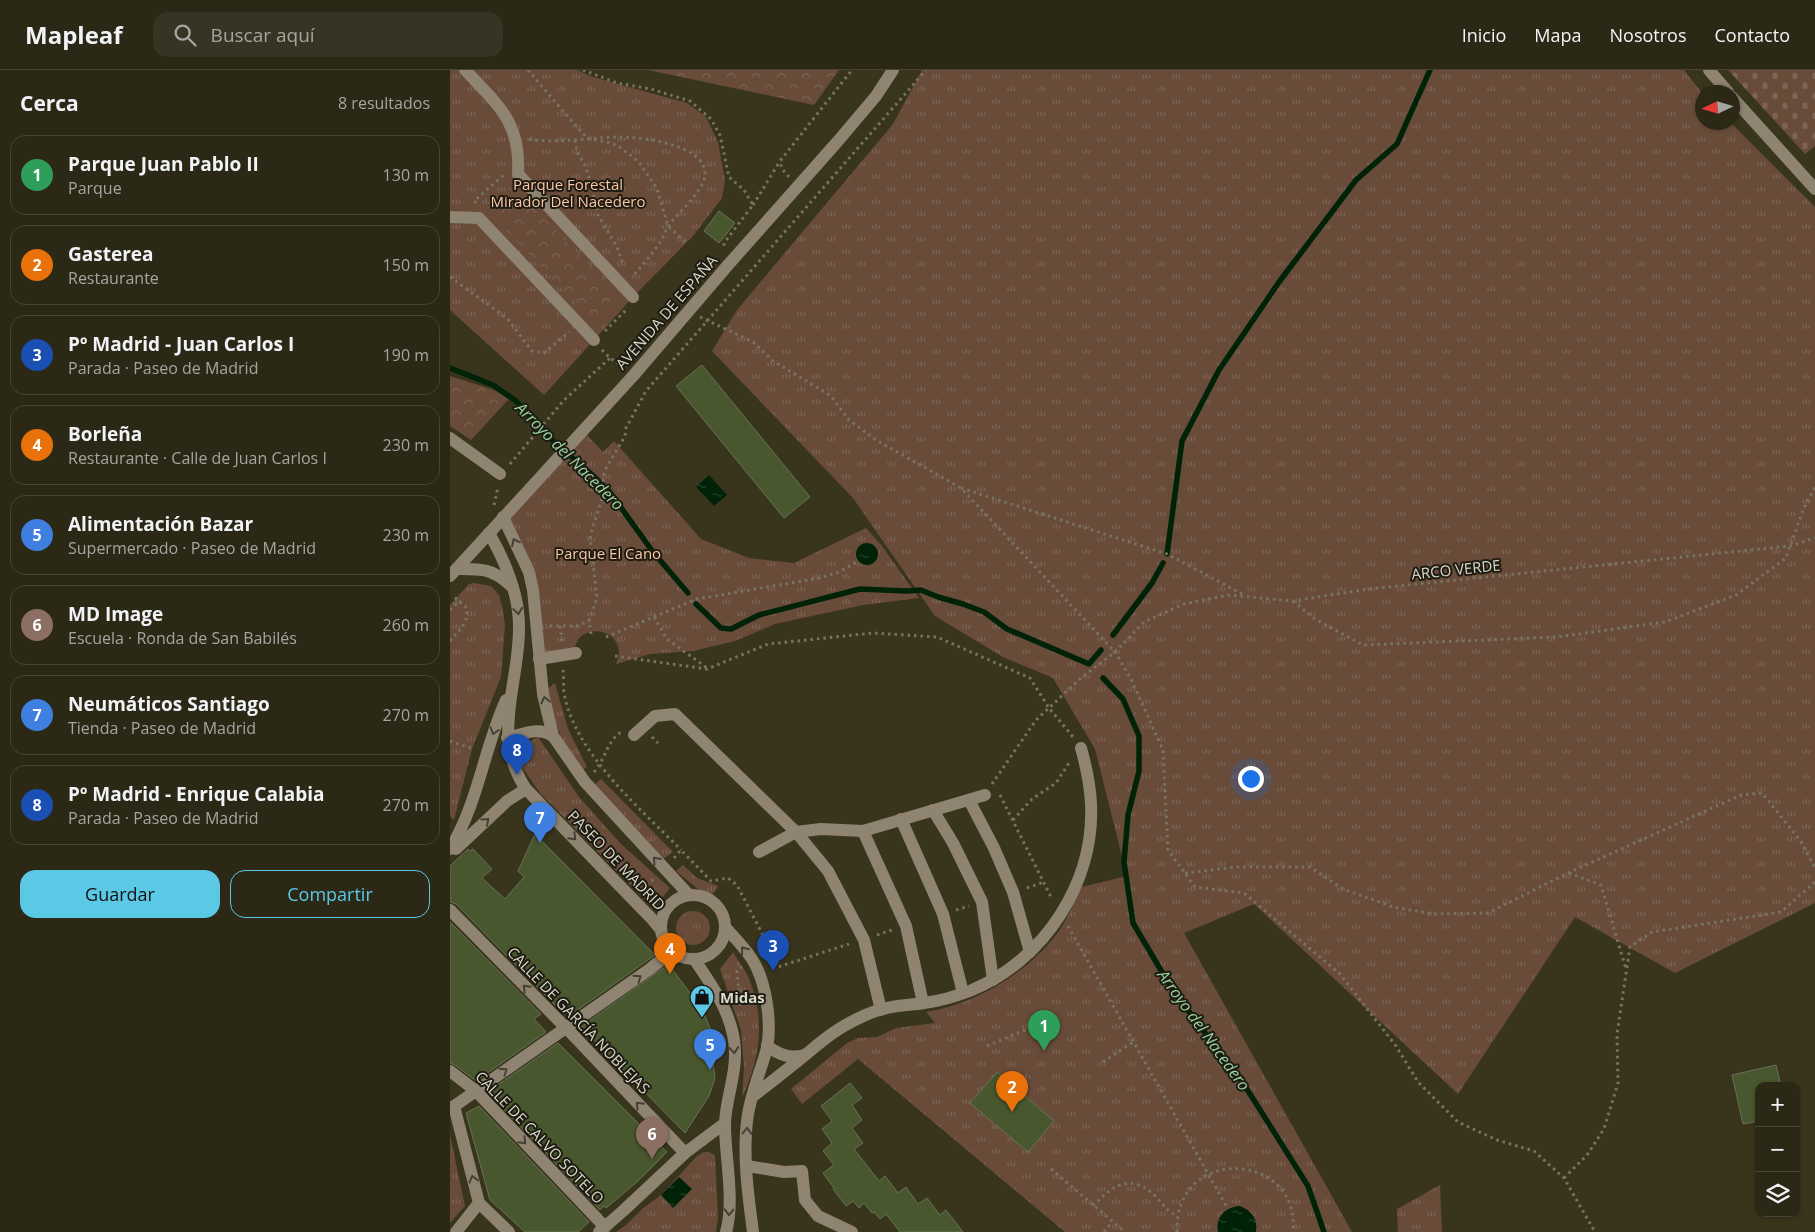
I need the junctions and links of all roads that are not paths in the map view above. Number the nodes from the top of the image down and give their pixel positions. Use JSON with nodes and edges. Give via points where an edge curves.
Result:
{"nodes":[{"id":1,"x":465,"y":70,"type":"edge"},
{"id":2,"x":893,"y":70,"type":"edge"},
{"id":3,"x":901,"y":70,"type":"edge"},
{"id":4,"x":1709,"y":70,"type":"edge"},
{"id":5,"x":1722,"y":85,"type":"edge"},
{"id":6,"x":876,"y":96,"type":"junction"},
{"id":7,"x":1740,"y":106,"type":"edge"},
{"id":8,"x":1815,"y":189,"type":"edge"},
{"id":9,"x":450,"y":217,"type":"edge"},
{"id":10,"x":631,"y":302,"type":"road end"},
{"id":11,"x":598,"y":337,"type":"road end"},
{"id":12,"x":450,"y":438,"type":"edge"},
{"id":13,"x":500,"y":474,"type":"dead end"},
{"id":14,"x":503,"y":518,"type":"junction"},
{"id":15,"x":489,"y":533,"type":"junction"},
{"id":16,"x":453,"y":573,"type":"edge"},
{"id":17,"x":512,"y":587,"type":"junction"},
{"id":18,"x":576,"y":653,"type":"dead end"},
{"id":19,"x":539,"y":659,"type":"junction"},
{"id":20,"x":513,"y":686,"type":"junction"},
{"id":21,"x":638,"y":731,"type":"road end"},
{"id":22,"x":554,"y":736,"type":"junction"},
{"id":23,"x":507,"y":738,"type":"junction"},
{"id":24,"x":1082,"y":751,"type":"road end"},
{"id":25,"x":526,"y":789,"type":"junction"},
{"id":26,"x":985,"y":795,"type":"road end"},
{"id":27,"x":968,"y":800,"type":"junction"},
{"id":28,"x":934,"y":810,"type":"junction"},
{"id":29,"x":901,"y":819,"type":"junction"},
{"id":30,"x":863,"y":831,"type":"junction"},
{"id":31,"x":796,"y":832,"type":"junction"},
{"id":32,"x":450,"y":850,"type":"edge"},
{"id":33,"x":760,"y":852,"type":"dead end"},
{"id":34,"x":450,"y":854,"type":"edge"},
{"id":35,"x":689,"y":895,"type":"junction"},
{"id":36,"x":450,"y":910,"type":"edge"},
{"id":37,"x":725,"y":927,"type":"junction"},
{"id":38,"x":661,"y":930,"type":"junction"},
{"id":39,"x":672,"y":951,"type":"junction"},
{"id":40,"x":1030,"y":952,"type":"junction"},
{"id":41,"x":694,"y":959,"type":"junction"},
{"id":42,"x":993,"y":980,"type":"junction"},
{"id":43,"x":963,"y":993,"type":"junction"},
{"id":44,"x":923,"y":1004,"type":"junction"},
{"id":45,"x":881,"y":1010,"type":"junction"},
{"id":46,"x":566,"y":1028,"type":"junction"},
{"id":47,"x":767,"y":1046,"type":"junction"},
{"id":48,"x":805,"y":1055,"type":"junction"},
{"id":49,"x":450,"y":1071,"type":"edge"},
{"id":50,"x":476,"y":1091,"type":"junction"},
{"id":51,"x":752,"y":1097,"type":"junction"},
{"id":52,"x":452,"y":1108,"type":"edge"},
{"id":53,"x":725,"y":1123,"type":"junction"},
{"id":54,"x":684,"y":1153,"type":"junction"},
{"id":55,"x":746,"y":1166,"type":"junction"},
{"id":56,"x":479,"y":1203,"type":"junction"},
{"id":57,"x":602,"y":1230,"type":"edge"},
{"id":58,"x":456,"y":1232,"type":"edge"},
{"id":59,"x":509,"y":1232,"type":"edge"},
{"id":60,"x":726,"y":1232,"type":"edge"},
{"id":61,"x":753,"y":1232,"type":"edge"},
{"id":62,"x":852,"y":1232,"type":"edge"}],
"edges":[{"from":1,"to":10,"type":"street","via":[[504,111],[516,137],[519,174]]},
{"from":2,"to":6,"type":"street","name":"AVENIDA DE ESPAÑA"},
{"from":3,"to":6,"type":"street"},
{"from":4,"to":5,"type":"street"},
{"from":6,"to":14,"type":"street","name":"AVENIDA DE ESPAÑA"},
{"from":7,"to":8,"type":"street"},
{"from":9,"to":11,"type":"street","via":[[479,218],[578,324]]},
{"from":12,"to":13,"type":"street"},
{"from":14,"to":15,"type":"street","name":"AVENIDA DE ESPAÑA"},
{"from":19,"to":14,"type":"street","name":"PASEO DE MADRID","one_way":true,"via":[[529,572]]},
{"from":15,"to":16,"type":"street","name":"AVENIDA DE ESPAÑA"},
{"from":15,"to":17,"type":"street","name":"PASEO DE MADRID"},
{"from":16,"to":17,"type":"street","name":"AVENIDA DE ESPAÑA","via":[[478,569],[492,571]]},
{"from":17,"to":20,"type":"street","name":"PASEO DE MADRID","one_way":true,"via":[[520,625]]},
{"from":18,"to":19,"type":"street"},
{"from":22,"to":19,"type":"street","name":"PASEO DE MADRID","one_way":true,"via":[[543,694]]},
{"from":20,"to":23,"type":"street","name":"PASEO DE MADRID"},
{"from":20,"to":32,"type":"street","one_way":true,"via":[[498,719],[473,799]]},
{"from":21,"to":31,"type":"street","via":[[655,716],[675,714]]},
{"from":22,"to":23,"type":"street","via":[[537,730]]},
{"from":35,"to":22,"type":"street","name":"PASEO DE MADRID","one_way":true,"via":[[585,782]]},
{"from":23,"to":25,"type":"street","name":"PASEO DE MADRID","via":[[516,774]]},
{"from":24,"to":40,"type":"street","via":[[1091,805],[1090,834],[1084,862],[1060,916]]},
{"from":34,"to":25,"type":"street","one_way":true,"via":[[507,801]]},
{"from":25,"to":38,"type":"street","name":"PASEO DE MADRID","one_way":true},
{"from":26,"to":27,"type":"street"},
{"from":27,"to":28,"type":"street"},
{"from":27,"to":40,"type":"street","via":[[1013,892]]},
{"from":28,"to":29,"type":"street"},
{"from":28,"to":42,"type":"street","via":[[982,902]]},
{"from":29,"to":30,"type":"street"},
{"from":29,"to":43,"type":"street","via":[[943,914]]},
{"from":30,"to":31,"type":"street","via":[[821,829]]},
{"from":30,"to":44,"type":"street","via":[[906,926]]},
{"from":31,"to":33,"type":"street"},
{"from":31,"to":45,"type":"street","via":[[828,871],[864,940]]},
{"from":35,"to":37,"type":"street","via":[[700,895],[713,902],[723,915]]},
{"from":35,"to":38,"type":"street","via":[[668,906]]},
{"from":46,"to":36,"type":"street","name":"CALLE DE GARCÍA NOBLEJAS","one_way":true},
{"from":37,"to":41,"type":"street","via":[[723,939],[716,949]]},
{"from":47,"to":37,"type":"street","one_way":true,"via":[[767,1005],[759,976],[752,960]]},
{"from":38,"to":39,"type":"street","via":[[664,942]]},
{"from":39,"to":41,"type":"street"},
{"from":46,"to":39,"type":"street","one_way":true},
{"from":40,"to":42,"type":"street"},
{"from":41,"to":53,"type":"street","one_way":true,"via":[[717,992],[732,1034],[735,1056]]},
{"from":42,"to":43,"type":"street"},
{"from":43,"to":44,"type":"street"},
{"from":44,"to":45,"type":"street"},
{"from":45,"to":48,"type":"street","via":[[828,1035]]},
{"from":50,"to":46,"type":"street","one_way":true},
{"from":54,"to":46,"type":"street","name":"CALLE DE GARCÍA NOBLEJAS","one_way":true},
{"from":47,"to":48,"type":"street","via":[[784,1056],[795,1058]]},
{"from":47,"to":51,"type":"street"},
{"from":48,"to":51,"type":"street"},
{"from":49,"to":50,"type":"street","name":"CALLE DE CALVO SOTELO"},
{"from":50,"to":52,"type":"street"},
{"from":50,"to":57,"type":"street","name":"CALLE DE CALVO SOTELO","one_way":true},
{"from":55,"to":51,"type":"street","one_way":true,"via":[[748,1114]]},
{"from":56,"to":52,"type":"street","one_way":true},
{"from":53,"to":54,"type":"street"},
{"from":53,"to":60,"type":"street","one_way":true,"via":[[729,1203]]},
{"from":54,"to":57,"type":"street"},
{"from":55,"to":61,"type":"street"},
{"from":55,"to":62,"type":"street","via":[[784,1172],[802,1171],[805,1200],[818,1216]]},
{"from":56,"to":58,"type":"street"},
{"from":56,"to":59,"type":"street"}]}
